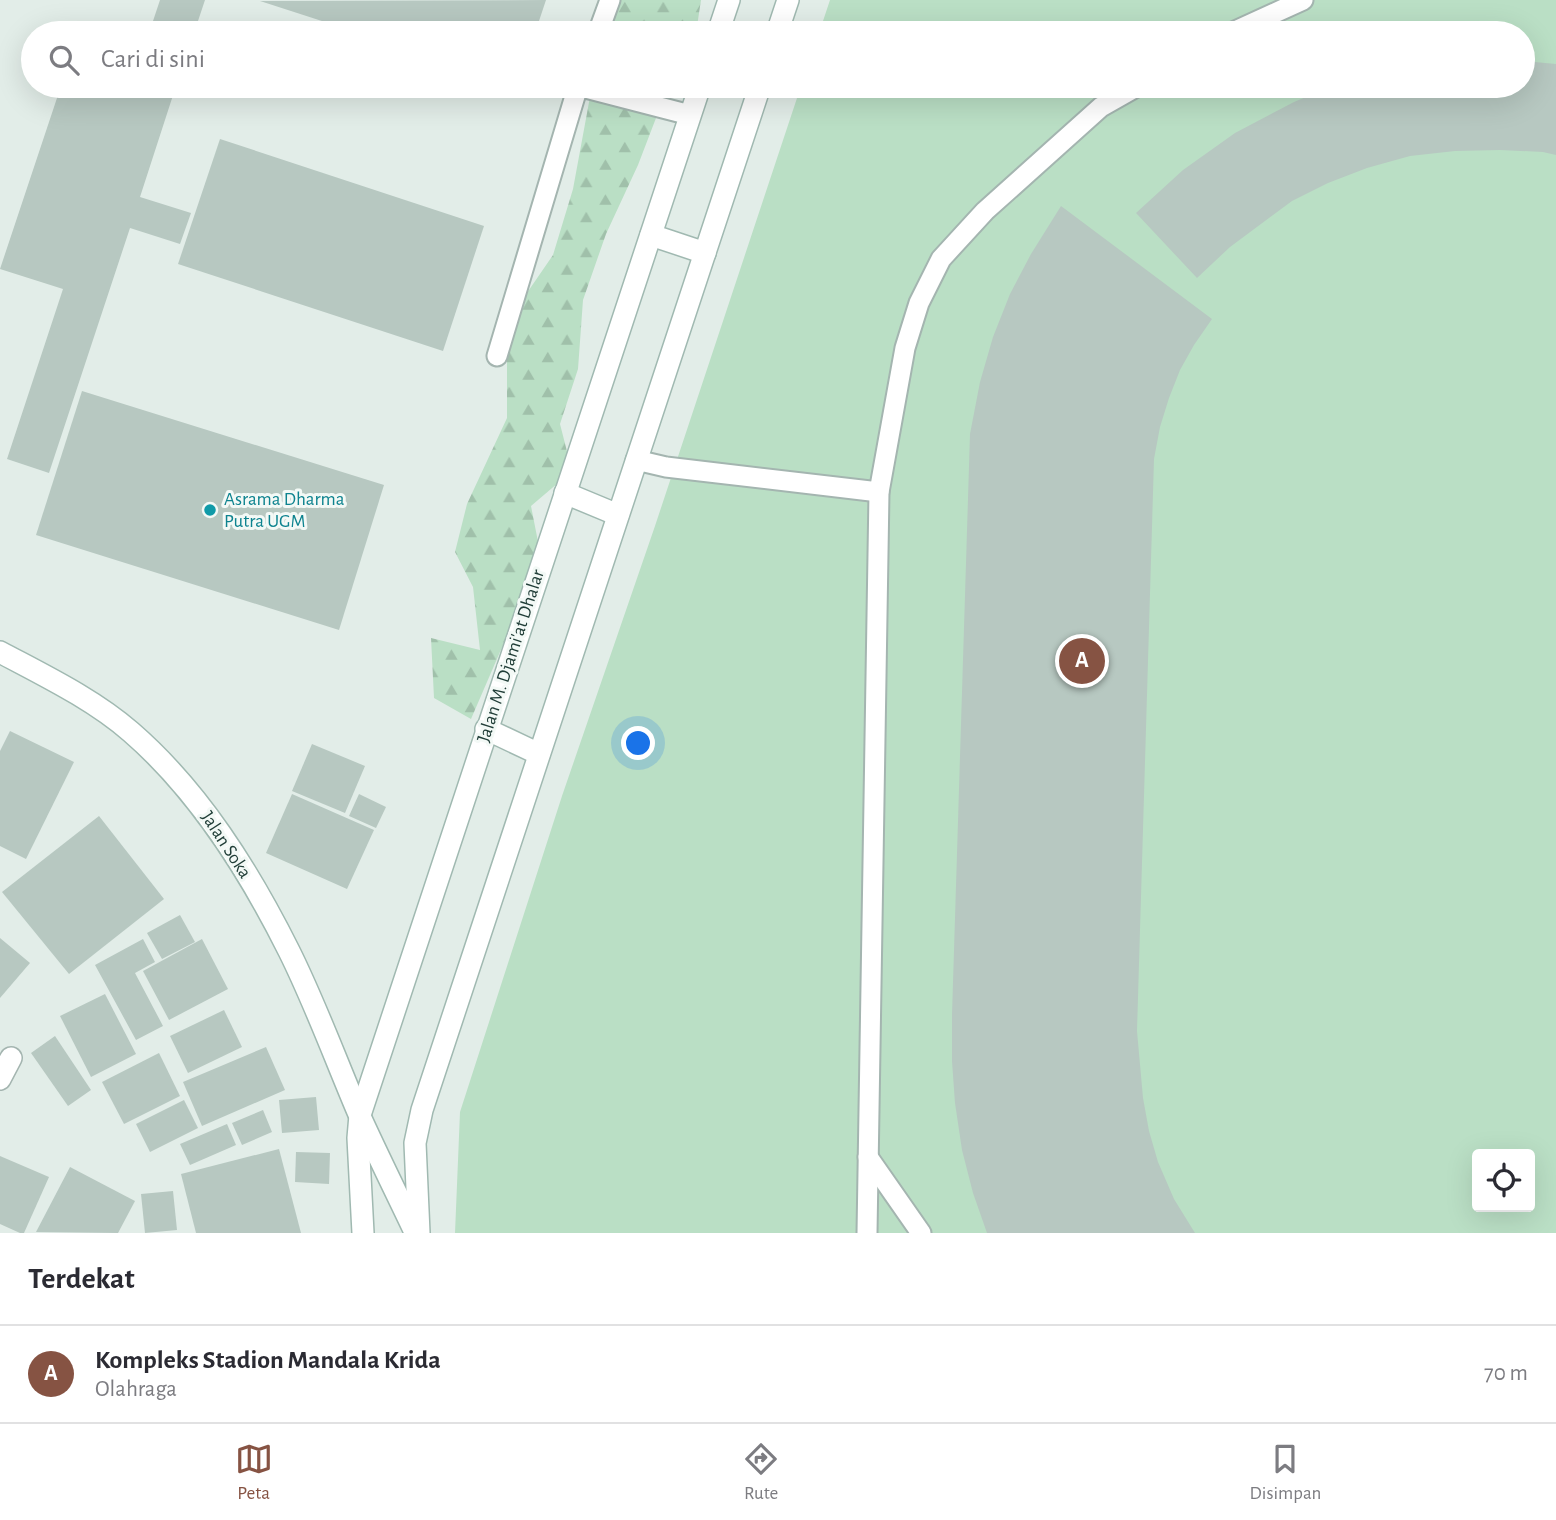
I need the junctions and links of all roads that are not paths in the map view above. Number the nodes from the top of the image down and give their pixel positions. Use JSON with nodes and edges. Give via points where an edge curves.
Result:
{"nodes":[{"id":1,"x":610,"y":0,"type":"edge"},
{"id":2,"x":729,"y":0,"type":"edge"},
{"id":3,"x":788,"y":0,"type":"edge"},
{"id":4,"x":1303,"y":0,"type":"edge"},
{"id":5,"x":602,"y":21,"type":"edge"},
{"id":6,"x":722,"y":21,"type":"edge"},
{"id":7,"x":781,"y":21,"type":"edge"},
{"id":8,"x":1257,"y":21,"type":"edge"},
{"id":9,"x":574,"y":98,"type":"edge"},
{"id":10,"x":623,"y":98,"type":"edge"},
{"id":11,"x":696,"y":98,"type":"edge"},
{"id":12,"x":756,"y":98,"type":"edge"},
{"id":13,"x":1117,"y":98,"type":"edge"},
{"id":14,"x":690,"y":116,"type":"junction"},
{"id":15,"x":651,"y":235,"type":"junction"},
{"id":16,"x":705,"y":253,"type":"junction"},
{"id":17,"x":497,"y":356,"type":"dead end"},
{"id":18,"x":636,"y":460,"type":"junction"},
{"id":19,"x":879,"y":492,"type":"junction"},
{"id":20,"x":565,"y":493,"type":"junction"},
{"id":21,"x":618,"y":515,"type":"junction"},
{"id":22,"x":0,"y":652,"type":"edge"},
{"id":23,"x":486,"y":729,"type":"junction"},
{"id":24,"x":539,"y":754,"type":"junction"},
{"id":25,"x":11,"y":1058,"type":"dead end"},
{"id":26,"x":0,"y":1080,"type":"edge"},
{"id":27,"x":360,"y":1115,"type":"junction"},
{"id":28,"x":868,"y":1157,"type":"junction"},
{"id":29,"x":363,"y":1233,"type":"edge"},
{"id":30,"x":417,"y":1233,"type":"edge"},
{"id":31,"x":867,"y":1233,"type":"edge"},
{"id":32,"x":921,"y":1233,"type":"edge"}],
"edges":[{"from":1,"to":5,"type":"lane"},
{"from":2,"to":6,"type":"street"},
{"from":3,"to":7,"type":"street"},
{"from":4,"to":8,"type":"lane"},
{"from":9,"to":17,"type":"lane"},
{"from":10,"to":14,"type":"lane"},
{"from":11,"to":14,"type":"street","name":"Jalan M. Djami'at Dhalar"},
{"from":12,"to":16,"type":"street"},
{"from":13,"to":19,"type":"lane","via":[[985,211],[941,259],[919,303],[905,348]]},
{"from":14,"to":15,"type":"street","name":"Jalan M. Djami'at Dhalar"},
{"from":15,"to":16,"type":"street"},
{"from":15,"to":20,"type":"street","name":"Jalan M. Djami'at Dhalar"},
{"from":16,"to":18,"type":"street"},
{"from":18,"to":19,"type":"lane"},
{"from":18,"to":21,"type":"street"},
{"from":19,"to":28,"type":"lane"},
{"from":20,"to":21,"type":"street"},
{"from":20,"to":23,"type":"street","name":"Jalan M. Djami'at Dhalar"},
{"from":21,"to":24,"type":"street"},
{"from":22,"to":27,"type":"street","name":"Jalan Soka","via":[[77,694],[131,732],[193,797],[236,858],[289,950]]},
{"from":23,"to":24,"type":"street"},
{"from":23,"to":27,"type":"street","name":"Jalan M. Djami'at Dhalar"},
{"from":24,"to":30,"type":"street","via":[[422,1110],[415,1143]]},
{"from":25,"to":26,"type":"street"},
{"from":27,"to":29,"type":"street","name":"Jalan M. Djami'at Dhalar"},
{"from":27,"to":30,"type":"street","name":"Jalan Soka"},
{"from":28,"to":31,"type":"lane"},
{"from":28,"to":32,"type":"lane"}]}
